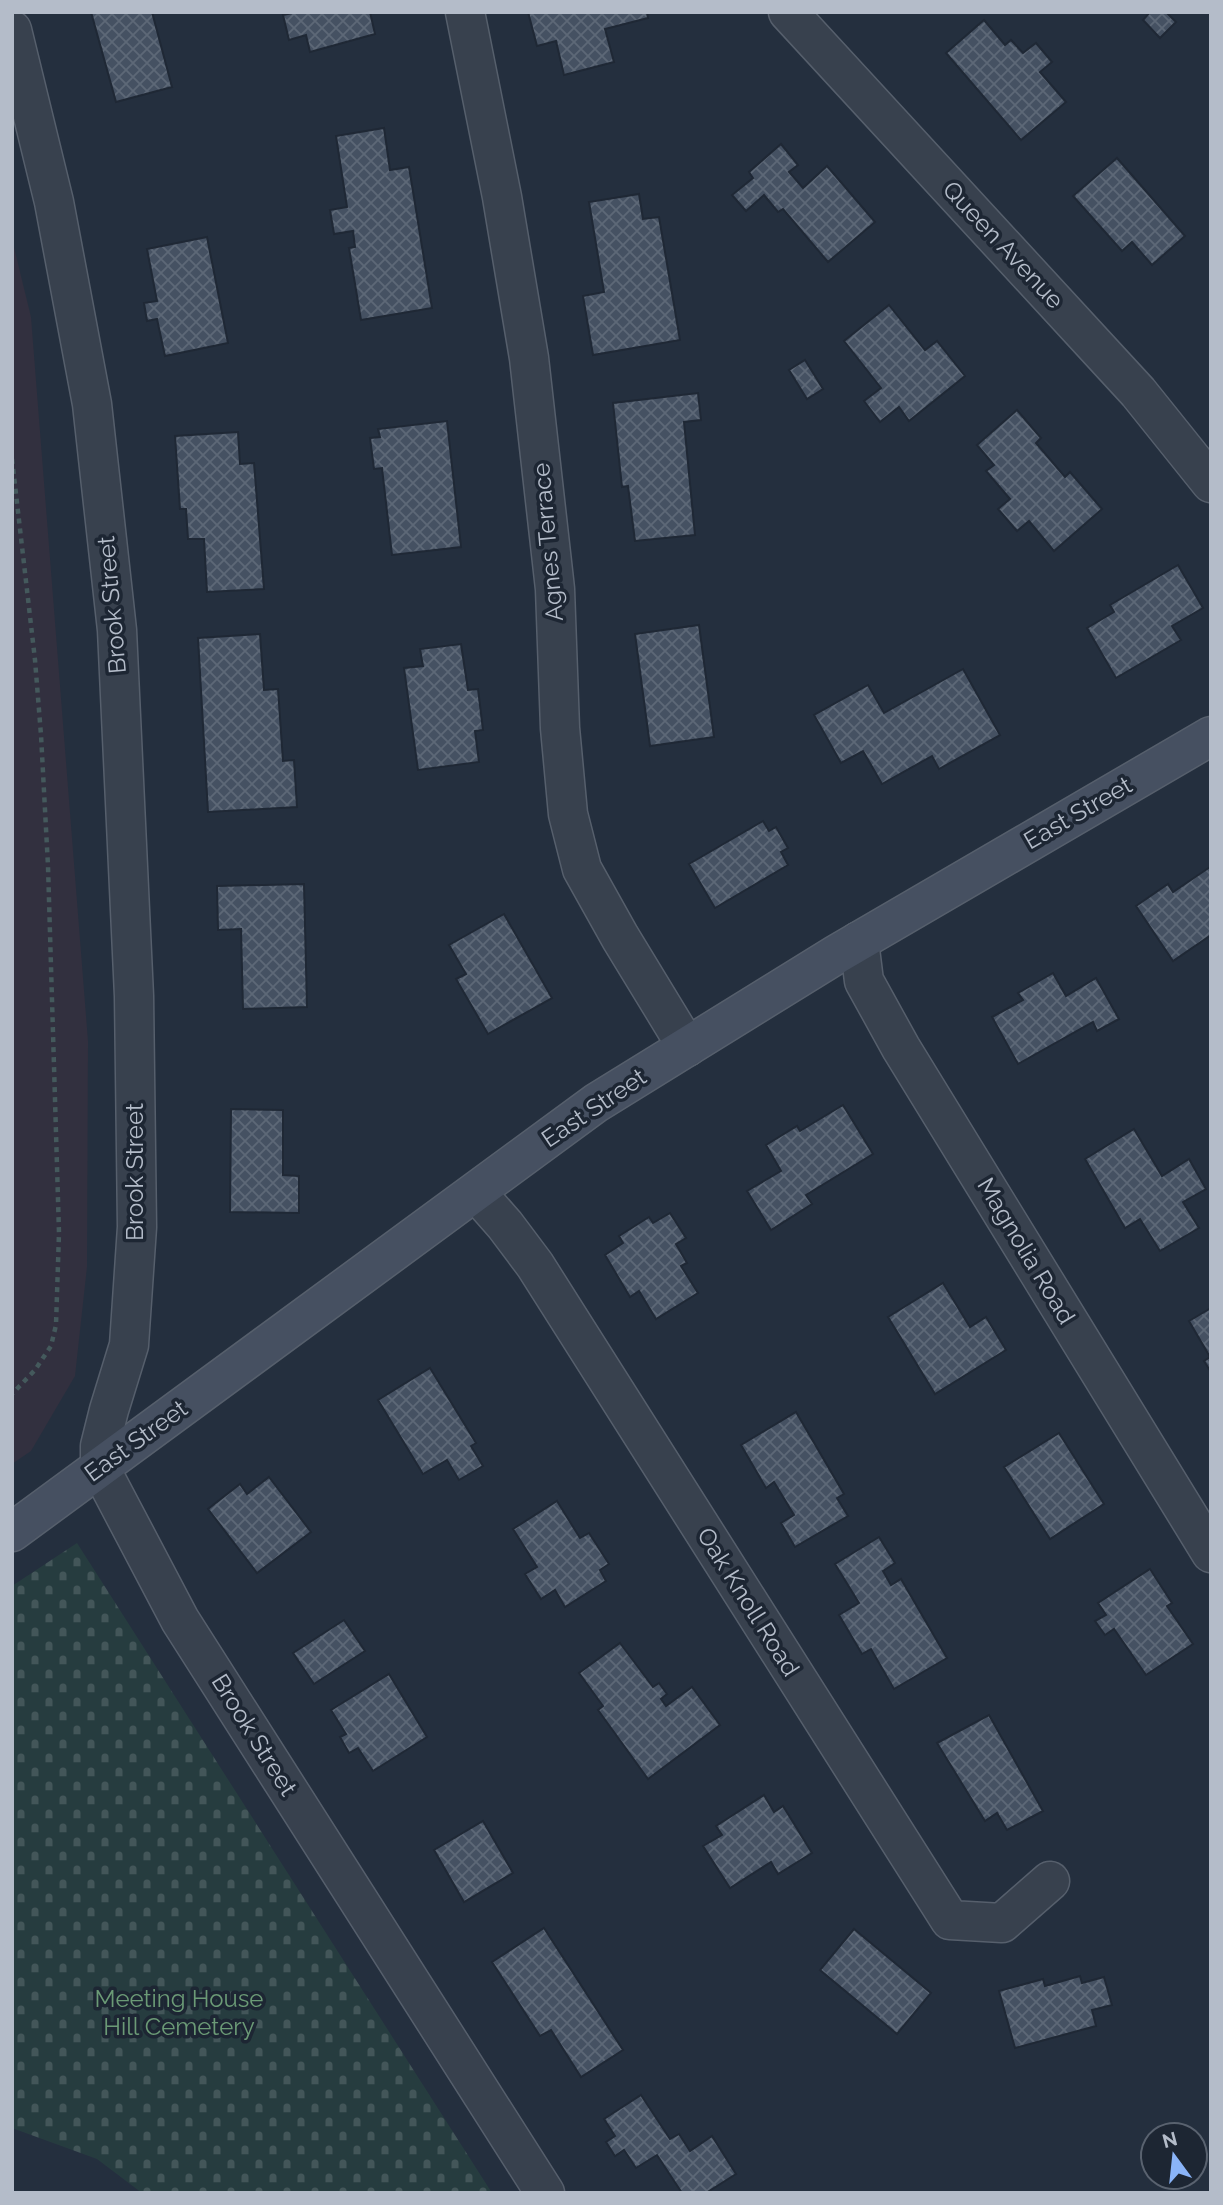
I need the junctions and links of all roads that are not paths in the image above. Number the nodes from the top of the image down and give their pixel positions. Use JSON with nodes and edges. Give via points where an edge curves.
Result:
{"nodes":[{"id":1,"x":465,"y":12,"type":"edge"},
{"id":2,"x":788,"y":12,"type":"edge"},
{"id":3,"x":12,"y":30,"type":"edge"},
{"id":4,"x":1211,"y":483,"type":"edge"},
{"id":5,"x":1211,"y":736,"type":"edge"},
{"id":6,"x":859,"y":941,"type":"junction"},
{"id":7,"x":687,"y":1047,"type":"junction"},
{"id":8,"x":476,"y":1192,"type":"junction"},
{"id":9,"x":100,"y":1468,"type":"junction"},
{"id":10,"x":12,"y":1532,"type":"edge"},
{"id":11,"x":1211,"y":1553,"type":"edge"},
{"id":12,"x":1050,"y":1881,"type":"dead end"},
{"id":13,"x":545,"y":2193,"type":"edge"}],
"edges":[{"from":1,"to":7,"type":"street","name":"Agnes Terrace","via":[[529,358],[555,589],[568,814],[582,869]]},
{"from":2,"to":4,"type":"street","name":"Queen Avenue","via":[[1138,392]]},
{"from":3,"to":9,"type":"street","name":"Brook Street","via":[[54,202],[92,404],[117,630],[134,996],[137,1227],[129,1345],[100,1446]]},
{"from":5,"to":6,"type":"main road","name":"East Street"},
{"from":6,"to":7,"type":"main road","name":"East Street"},
{"from":6,"to":11,"type":"street","name":"Magnolia Road","via":[[864,981],[901,1048]]},
{"from":7,"to":8,"type":"main road","name":"East Street","via":[[596,1103]]},
{"from":8,"to":9,"type":"main road","name":"East Street"},
{"from":8,"to":12,"type":"street","name":"Oak Knoll Road","via":[[535,1265],[950,1920],[1002,1923]]},
{"from":9,"to":10,"type":"main road","name":"East Street"},
{"from":9,"to":13,"type":"street","name":"Brook Street","via":[[180,1620]]}]}
